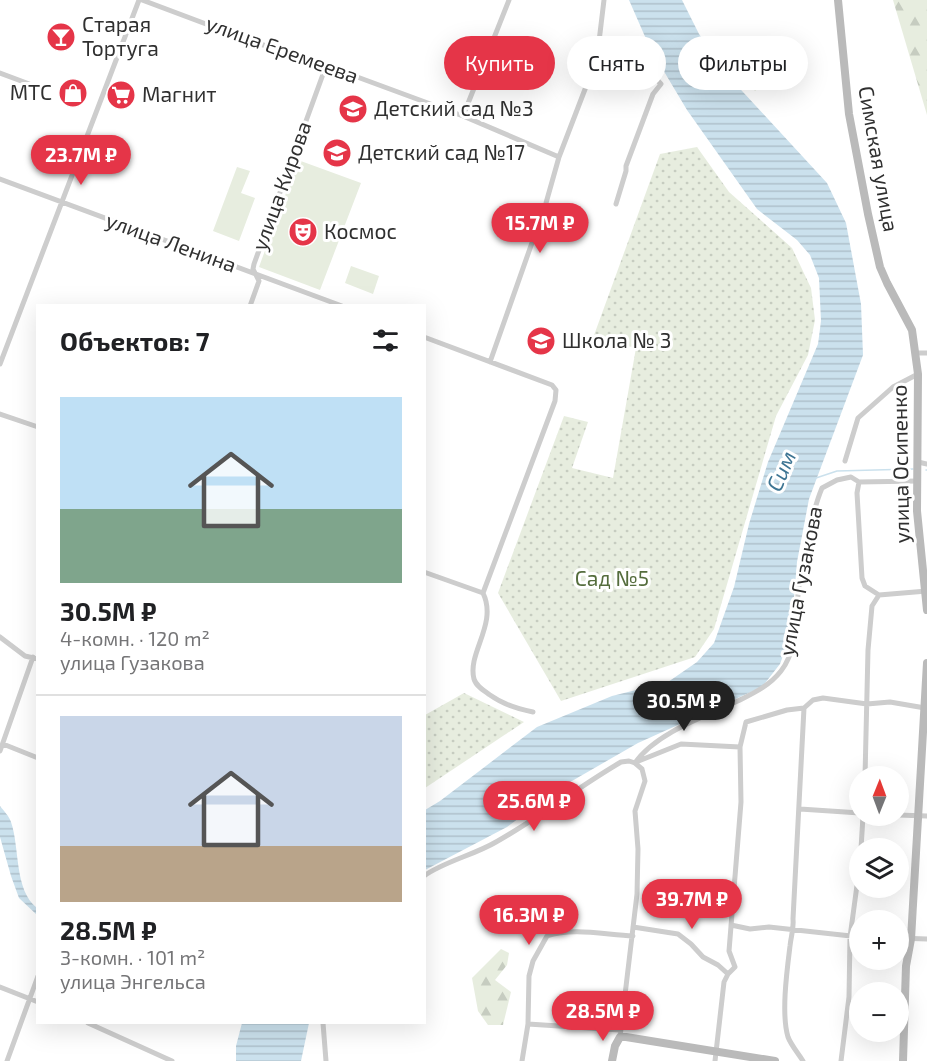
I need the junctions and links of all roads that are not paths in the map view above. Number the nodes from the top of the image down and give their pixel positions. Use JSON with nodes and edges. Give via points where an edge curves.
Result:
{"nodes":[{"id":1,"x":141,"y":0,"type":"edge"},
{"id":2,"x":509,"y":0,"type":"edge"},
{"id":3,"x":604,"y":0,"type":"edge"},
{"id":4,"x":838,"y":0,"type":"edge"},
{"id":5,"x":600,"y":36,"type":"edge"},
{"id":6,"x":326,"y":66,"type":"junction"},
{"id":7,"x":0,"y":73,"type":"edge"},
{"id":8,"x":32,"y":85,"type":"dead end"},
{"id":9,"x":584,"y":90,"type":"edge"},
{"id":10,"x":656,"y":90,"type":"edge"},
{"id":11,"x":463,"y":116,"type":"junction"},
{"id":12,"x":557,"y":155,"type":"junction"},
{"id":13,"x":0,"y":179,"type":"edge"},
{"id":14,"x":62,"y":203,"type":"junction"},
{"id":15,"x":616,"y":204,"type":"dead end"},
{"id":16,"x":255,"y":273,"type":"junction"},
{"id":17,"x":251,"y":304,"type":"edge"},
{"id":18,"x":337,"y":304,"type":"edge"},
{"id":19,"x":906,"y":318,"type":"joint"},
{"id":20,"x":426,"y":338,"type":"edge"},
{"id":21,"x":915,"y":353,"type":"junction"},
{"id":22,"x":927,"y":353,"type":"edge"},
{"id":23,"x":490,"y":362,"type":"junction"},
{"id":24,"x":0,"y":364,"type":"edge"},
{"id":25,"x":918,"y":374,"type":"junction"},
{"id":26,"x":0,"y":414,"type":"edge"},
{"id":27,"x":36,"y":426,"type":"edge"},
{"id":28,"x":845,"y":461,"type":"dead end"},
{"id":29,"x":918,"y":462,"type":"junction"},
{"id":30,"x":927,"y":464,"type":"edge"},
{"id":31,"x":918,"y":481,"type":"junction"},
{"id":32,"x":859,"y":482,"type":"junction"},
{"id":33,"x":426,"y":573,"type":"edge"},
{"id":34,"x":926,"y":591,"type":"edge"},
{"id":35,"x":483,"y":593,"type":"junction"},
{"id":36,"x":879,"y":595,"type":"junction"},
{"id":37,"x":927,"y":610,"type":"edge"},
{"id":38,"x":0,"y":637,"type":"edge"},
{"id":39,"x":35,"y":658,"type":"edge"},
{"id":40,"x":927,"y":663,"type":"edge"},
{"id":41,"x":867,"y":704,"type":"junction"},
{"id":42,"x":804,"y":708,"type":"junction"},
{"id":43,"x":925,"y":708,"type":"junction"},
{"id":44,"x":533,"y":712,"type":"dead end"},
{"id":45,"x":3,"y":744,"type":"junction"},
{"id":46,"x":740,"y":747,"type":"junction"},
{"id":47,"x":0,"y":751,"type":"edge"},
{"id":48,"x":36,"y":757,"type":"edge"},
{"id":49,"x":635,"y":763,"type":"junction"},
{"id":50,"x":865,"y":766,"type":"edge"},
{"id":51,"x":800,"y":809,"type":"junction"},
{"id":52,"x":849,"y":812,"type":"edge"},
{"id":53,"x":909,"y":816,"type":"edge"},
{"id":54,"x":917,"y":816,"type":"junction"},
{"id":55,"x":927,"y":816,"type":"edge"},
{"id":56,"x":426,"y":875,"type":"edge"},
{"id":57,"x":731,"y":925,"type":"junction"},
{"id":58,"x":633,"y":927,"type":"junction"},
{"id":59,"x":794,"y":930,"type":"junction"},
{"id":60,"x":633,"y":936,"type":"junction"},
{"id":61,"x":849,"y":937,"type":"edge"},
{"id":62,"x":911,"y":939,"type":"junction"},
{"id":63,"x":927,"y":939,"type":"edge"},
{"id":64,"x":849,"y":970,"type":"edge"},
{"id":65,"x":728,"y":974,"type":"junction"},
{"id":66,"x":36,"y":981,"type":"edge"},
{"id":67,"x":0,"y":987,"type":"edge"},
{"id":68,"x":29,"y":998,"type":"junction"},
{"id":69,"x":36,"y":1001,"type":"edge"},
{"id":70,"x":90,"y":1024,"type":"edge"},
{"id":71,"x":323,"y":1024,"type":"edge"},
{"id":72,"x":528,"y":1024,"type":"junction"},
{"id":73,"x":620,"y":1034,"type":"junction"},
{"id":74,"x":717,"y":1051,"type":"junction"},
{"id":75,"x":904,"y":1058,"type":"edge"},
{"id":76,"x":7,"y":1061,"type":"edge"},
{"id":77,"x":172,"y":1061,"type":"edge"},
{"id":78,"x":326,"y":1061,"type":"edge"},
{"id":79,"x":522,"y":1061,"type":"edge"},
{"id":80,"x":612,"y":1061,"type":"edge"},
{"id":81,"x":715,"y":1061,"type":"edge"},
{"id":82,"x":776,"y":1061,"type":"edge"},
{"id":83,"x":803,"y":1061,"type":"edge"},
{"id":84,"x":841,"y":1061,"type":"edge"}],
"edges":[{"from":1,"to":6,"type":"street","name":"улица Еремеева"},
{"from":1,"to":14,"type":"street"},
{"from":2,"to":11,"type":"street"},
{"from":3,"to":5,"type":"street"},
{"from":4,"to":19,"type":"main road","name":"Симская улица","via":[[849,114],[868,214],[880,267]]},
{"from":6,"to":11,"type":"street","name":"улица Еремеева"},
{"from":6,"to":16,"type":"street","name":"улица Кирова","via":[[254,264]]},
{"from":7,"to":8,"type":"street"},
{"from":9,"to":12,"type":"street"},
{"from":10,"to":15,"type":"street","via":[[629,156]]},
{"from":11,"to":12,"type":"street","name":"улица Еремеева"},
{"from":12,"to":23,"type":"street","via":[[546,203]]},
{"from":13,"to":14,"type":"street","name":"улица Ленина"},
{"from":14,"to":16,"type":"street","name":"улица Ленина"},
{"from":14,"to":24,"type":"street"},
{"from":16,"to":17,"type":"street","name":"улица Кирова","via":[[259,281]]},
{"from":16,"to":18,"type":"street","name":"улица Ленина"},
{"from":19,"to":21,"type":"main road","name":"улица Осипенко"},
{"from":20,"to":23,"type":"street"},
{"from":21,"to":22,"type":"street"},
{"from":21,"to":25,"type":"main road","name":"улица Осипенко"},
{"from":23,"to":35,"type":"street","via":[[552,385],[556,390]]},
{"from":25,"to":28,"type":"street","via":[[893,387],[858,418]]},
{"from":25,"to":29,"type":"main road","name":"улица Осипенко"},
{"from":26,"to":27,"type":"street"},
{"from":29,"to":30,"type":"street"},
{"from":29,"to":31,"type":"main road","name":"улица Осипенко"},
{"from":31,"to":32,"type":"street","name":"улица Гузакова"},
{"from":31,"to":34,"type":"main road","name":"улица Осипенко","via":[[917,511]]},
{"from":32,"to":36,"type":"street","via":[[862,578],[865,586]]},
{"from":32,"to":49,"type":"street","name":"улица Гузакова","via":[[851,477],[822,488],[802,572],[793,642],[781,672],[764,688],[648,746]]},
{"from":33,"to":35,"type":"street"},
{"from":34,"to":36,"type":"street"},
{"from":34,"to":37,"type":"main road","name":"улица Осипенко"},
{"from":35,"to":44,"type":"street","via":[[486,615],[474,681],[515,709]]},
{"from":36,"to":41,"type":"street","via":[[872,606]]},
{"from":38,"to":39,"type":"street","via":[[25,656]]},
{"from":39,"to":45,"type":"street"},
{"from":40,"to":43,"type":"main road"},
{"from":41,"to":42,"type":"street","via":[[823,698]]},
{"from":41,"to":43,"type":"street","via":[[890,702]]},
{"from":41,"to":50,"type":"street"},
{"from":42,"to":46,"type":"street","via":[[746,722]]},
{"from":42,"to":51,"type":"street"},
{"from":43,"to":54,"type":"main road"},
{"from":45,"to":47,"type":"street"},
{"from":45,"to":48,"type":"street"},
{"from":46,"to":49,"type":"street","via":[[681,744]]},
{"from":46,"to":57,"type":"street","via":[[741,802]]},
{"from":49,"to":56,"type":"street","via":[[621,762],[481,851]]},
{"from":49,"to":58,"type":"street","via":[[642,769],[645,781],[635,811],[638,849]]},
{"from":51,"to":52,"type":"street"},
{"from":51,"to":59,"type":"street"},
{"from":53,"to":54,"type":"street"},
{"from":54,"to":55,"type":"street"},
{"from":54,"to":62,"type":"main road"},
{"from":57,"to":59,"type":"street"},
{"from":57,"to":65,"type":"street","via":[[729,951],[735,967]]},
{"from":58,"to":60,"type":"street"},
{"from":58,"to":65,"type":"street","via":[[678,934]]},
{"from":59,"to":61,"type":"street"},
{"from":59,"to":83,"type":"street","via":[[785,1023],[788,1038]]},
{"from":60,"to":72,"type":"street","via":[[547,936],[529,976]]},
{"from":60,"to":73,"type":"street"},
{"from":62,"to":63,"type":"street"},
{"from":62,"to":75,"type":"main road","via":[[906,966]]},
{"from":64,"to":84,"type":"street"},
{"from":65,"to":74,"type":"street"},
{"from":66,"to":68,"type":"street"},
{"from":67,"to":68,"type":"street"},
{"from":68,"to":69,"type":"street"},
{"from":68,"to":76,"type":"street"},
{"from":70,"to":77,"type":"street"},
{"from":71,"to":78,"type":"street"},
{"from":72,"to":73,"type":"street"},
{"from":72,"to":79,"type":"street"},
{"from":73,"to":74,"type":"main road"},
{"from":73,"to":80,"type":"main road"},
{"from":74,"to":81,"type":"street"},
{"from":74,"to":82,"type":"main road"}]}
